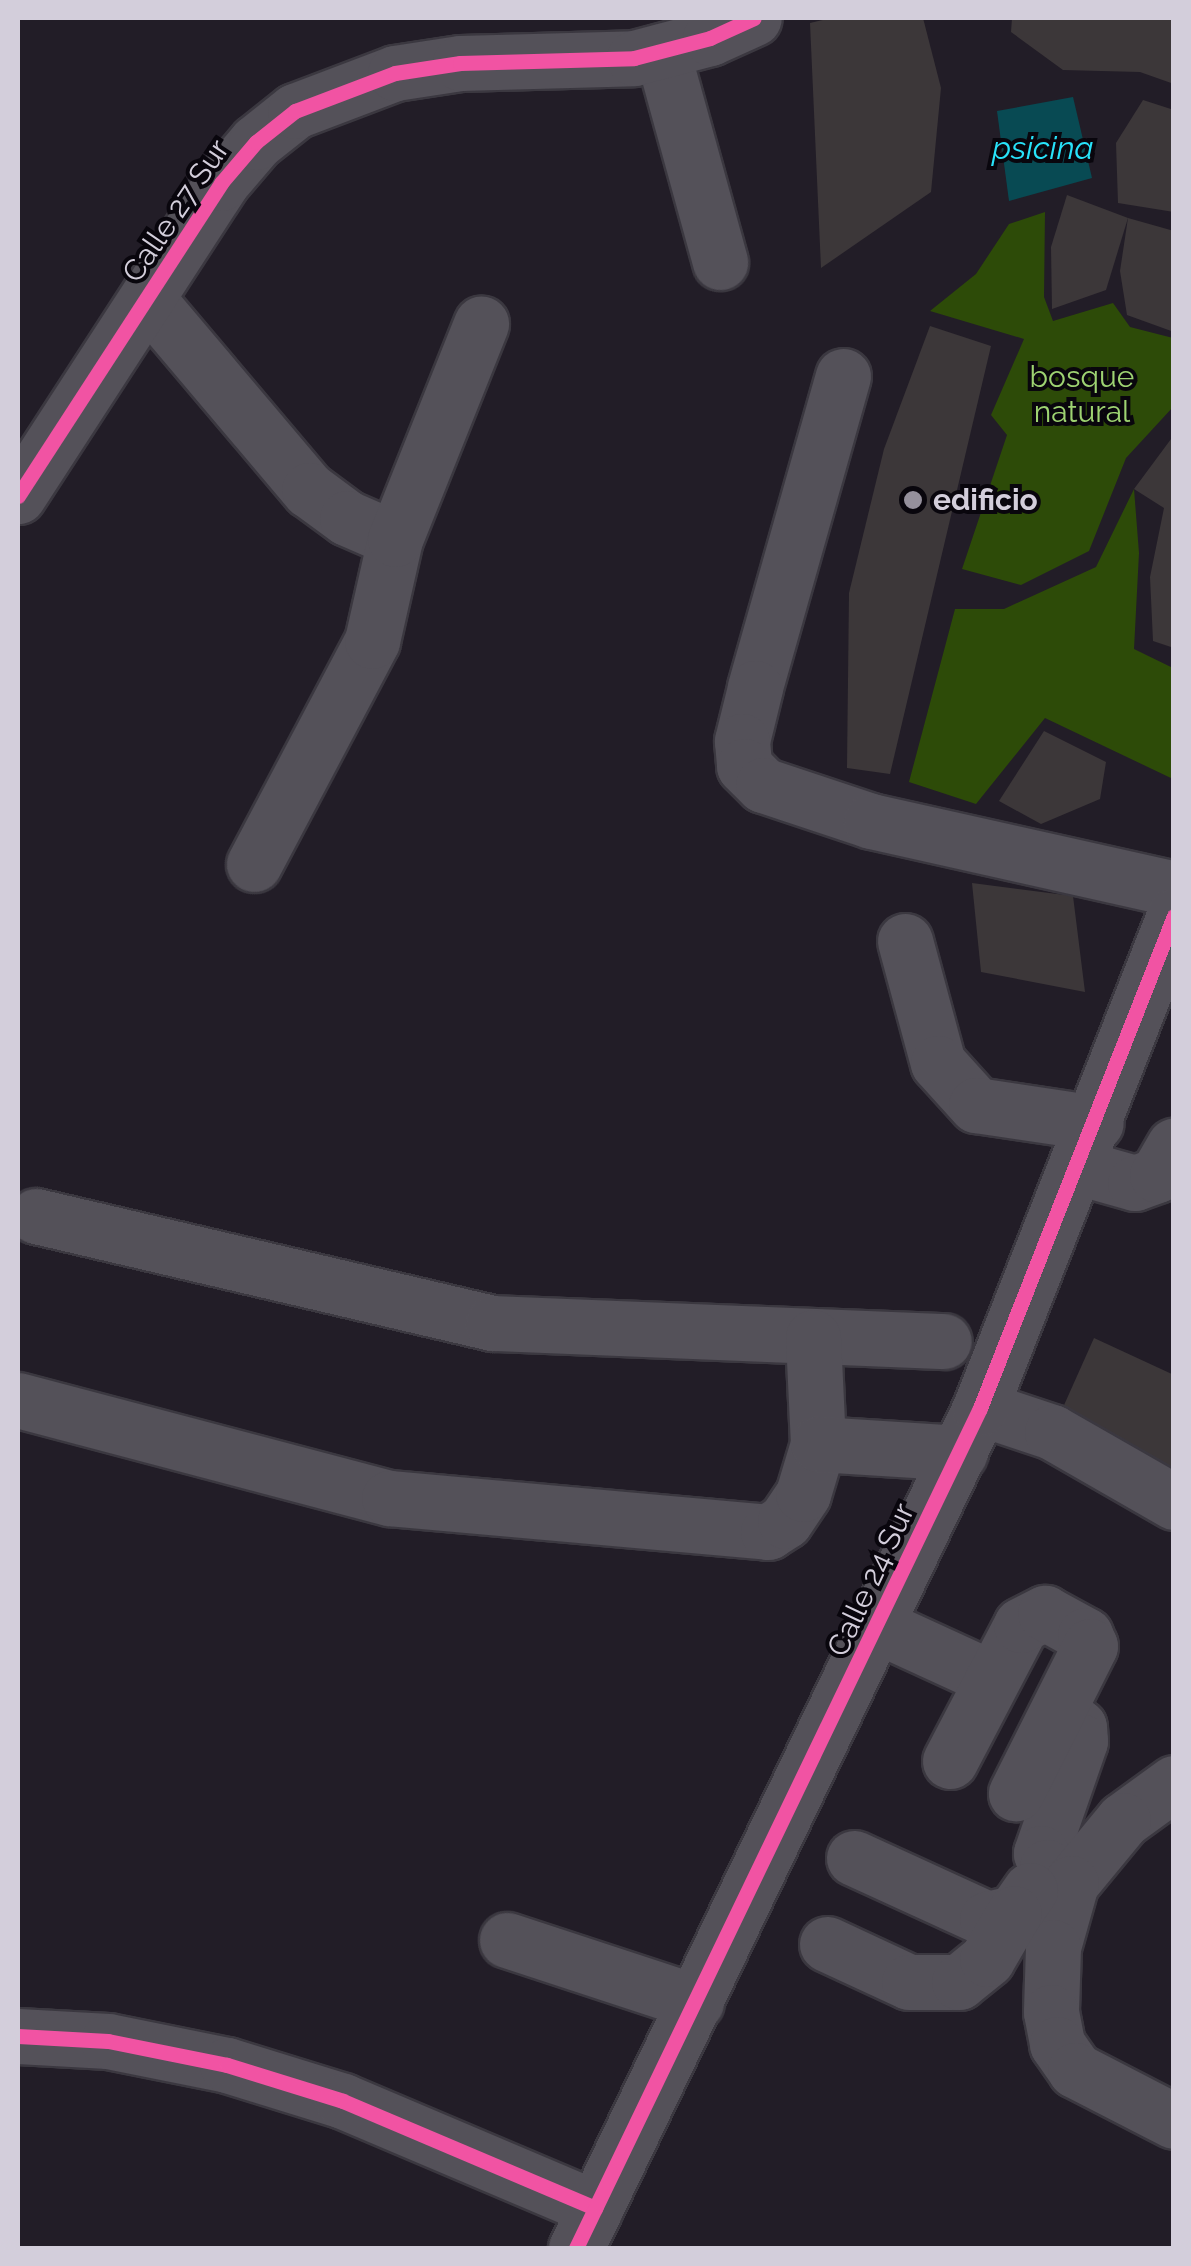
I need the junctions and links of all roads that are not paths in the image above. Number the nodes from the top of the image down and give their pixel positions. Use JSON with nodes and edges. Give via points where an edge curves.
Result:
{"nodes":[{"id":1,"x":754,"y":18,"type":"edge"},
{"id":2,"x":461,"y":40,"type":"edge"},
{"id":3,"x":662,"y":51,"type":"junction"},
{"id":4,"x":720,"y":262,"type":"dead end"},
{"id":5,"x":150,"y":301,"type":"junction"},
{"id":6,"x":481,"y":324,"type":"dead end"},
{"id":7,"x":843,"y":376,"type":"dead end"},
{"id":8,"x":18,"y":496,"type":"edge"},
{"id":9,"x":395,"y":540,"type":"junction"},
{"id":10,"x":254,"y":864,"type":"dead end"},
{"id":11,"x":1174,"y":890,"type":"edge"},
{"id":12,"x":1174,"y":916,"type":"edge"},
{"id":13,"x":904,"y":941,"type":"dead end"},
{"id":14,"x":1087,"y":1145,"type":"junction"},
{"id":15,"x":1174,"y":1145,"type":"edge"},
{"id":16,"x":36,"y":1216,"type":"dead end"},
{"id":17,"x":813,"y":1337,"type":"junction"},
{"id":18,"x":944,"y":1341,"type":"dead end"},
{"id":19,"x":18,"y":1400,"type":"edge"},
{"id":20,"x":970,"y":1431,"type":"junction"},
{"id":21,"x":818,"y":1444,"type":"junction"},
{"id":22,"x":1174,"y":1502,"type":"edge"},
{"id":23,"x":880,"y":1627,"type":"junction"},
{"id":24,"x":989,"y":1677,"type":"junction"},
{"id":25,"x":1062,"y":1714,"type":"junction"},
{"id":26,"x":950,"y":1761,"type":"dead end"},
{"id":27,"x":1174,"y":1783,"type":"edge"},
{"id":28,"x":1016,"y":1793,"type":"dead end"},
{"id":29,"x":854,"y":1858,"type":"dead end"},
{"id":30,"x":1059,"y":1875,"type":"junction"},
{"id":31,"x":1014,"y":1912,"type":"junction"},
{"id":32,"x":506,"y":1940,"type":"dead end"},
{"id":33,"x":827,"y":1944,"type":"dead end"},
{"id":34,"x":696,"y":2002,"type":"junction"},
{"id":35,"x":18,"y":2036,"type":"edge"},
{"id":36,"x":1174,"y":2121,"type":"edge"},
{"id":37,"x":586,"y":2236,"type":"edge"}],
"edges":[{"from":1,"to":3,"type":"street","name":"Calle 27 Sur"},
{"from":2,"to":3,"type":"street","name":"Calle 27 Sur","via":[[563,64]]},
{"from":2,"to":5,"type":"street","name":"Calle 27 Sur","via":[[295,111],[221,183]]},
{"from":3,"to":4,"type":"street"},
{"from":5,"to":8,"type":"street","name":"Calle 27 Sur"},
{"from":5,"to":9,"type":"street","via":[[309,490],[346,518]]},
{"from":6,"to":9,"type":"street"},
{"from":7,"to":11,"type":"street","via":[[755,688],[742,740],[744,766],[764,785],[872,821]]},
{"from":9,"to":10,"type":"street","via":[[358,673]]},
{"from":12,"to":14,"type":"street","name":"Calle 24 Sur"},
{"from":13,"to":14,"type":"street","via":[[938,1063],[976,1106]]},
{"from":14,"to":15,"type":"street","via":[[1135,1183],[1157,1175]]},
{"from":14,"to":20,"type":"street","name":"Calle 24 Sur"},
{"from":16,"to":17,"type":"street","via":[[493,1323]]},
{"from":17,"to":18,"type":"street"},
{"from":17,"to":21,"type":"street"},
{"from":19,"to":21,"type":"street","via":[[389,1498],[768,1532],[785,1521],[802,1494]]},
{"from":20,"to":21,"type":"street"},
{"from":20,"to":22,"type":"street","via":[[1052,1432]]},
{"from":20,"to":23,"type":"street","name":"Calle 24 Sur"},
{"from":23,"to":24,"type":"street"},
{"from":23,"to":34,"type":"street","name":"Calle 24 Sur"},
{"from":24,"to":25,"type":"street","via":[[1020,1625],[1045,1613],[1084,1635],[1090,1646]]},
{"from":24,"to":26,"type":"street"},
{"from":25,"to":28,"type":"street"},
{"from":25,"to":30,"type":"street","via":[[1079,1726],[1080,1741],[1040,1853]]},
{"from":27,"to":30,"type":"street"},
{"from":29,"to":31,"type":"street","via":[[986,1919]]},
{"from":30,"to":31,"type":"street"},
{"from":30,"to":36,"type":"street","via":[[1057,2044],[1074,2070]]},
{"from":31,"to":33,"type":"street","via":[[987,1960],[959,1982],[909,1982]]},
{"from":32,"to":34,"type":"street"},
{"from":34,"to":37,"type":"street","name":"Calle 24 Sur"},
{"from":35,"to":37,"type":"street","via":[[108,2041],[227,2065],[343,2102]]}]}
